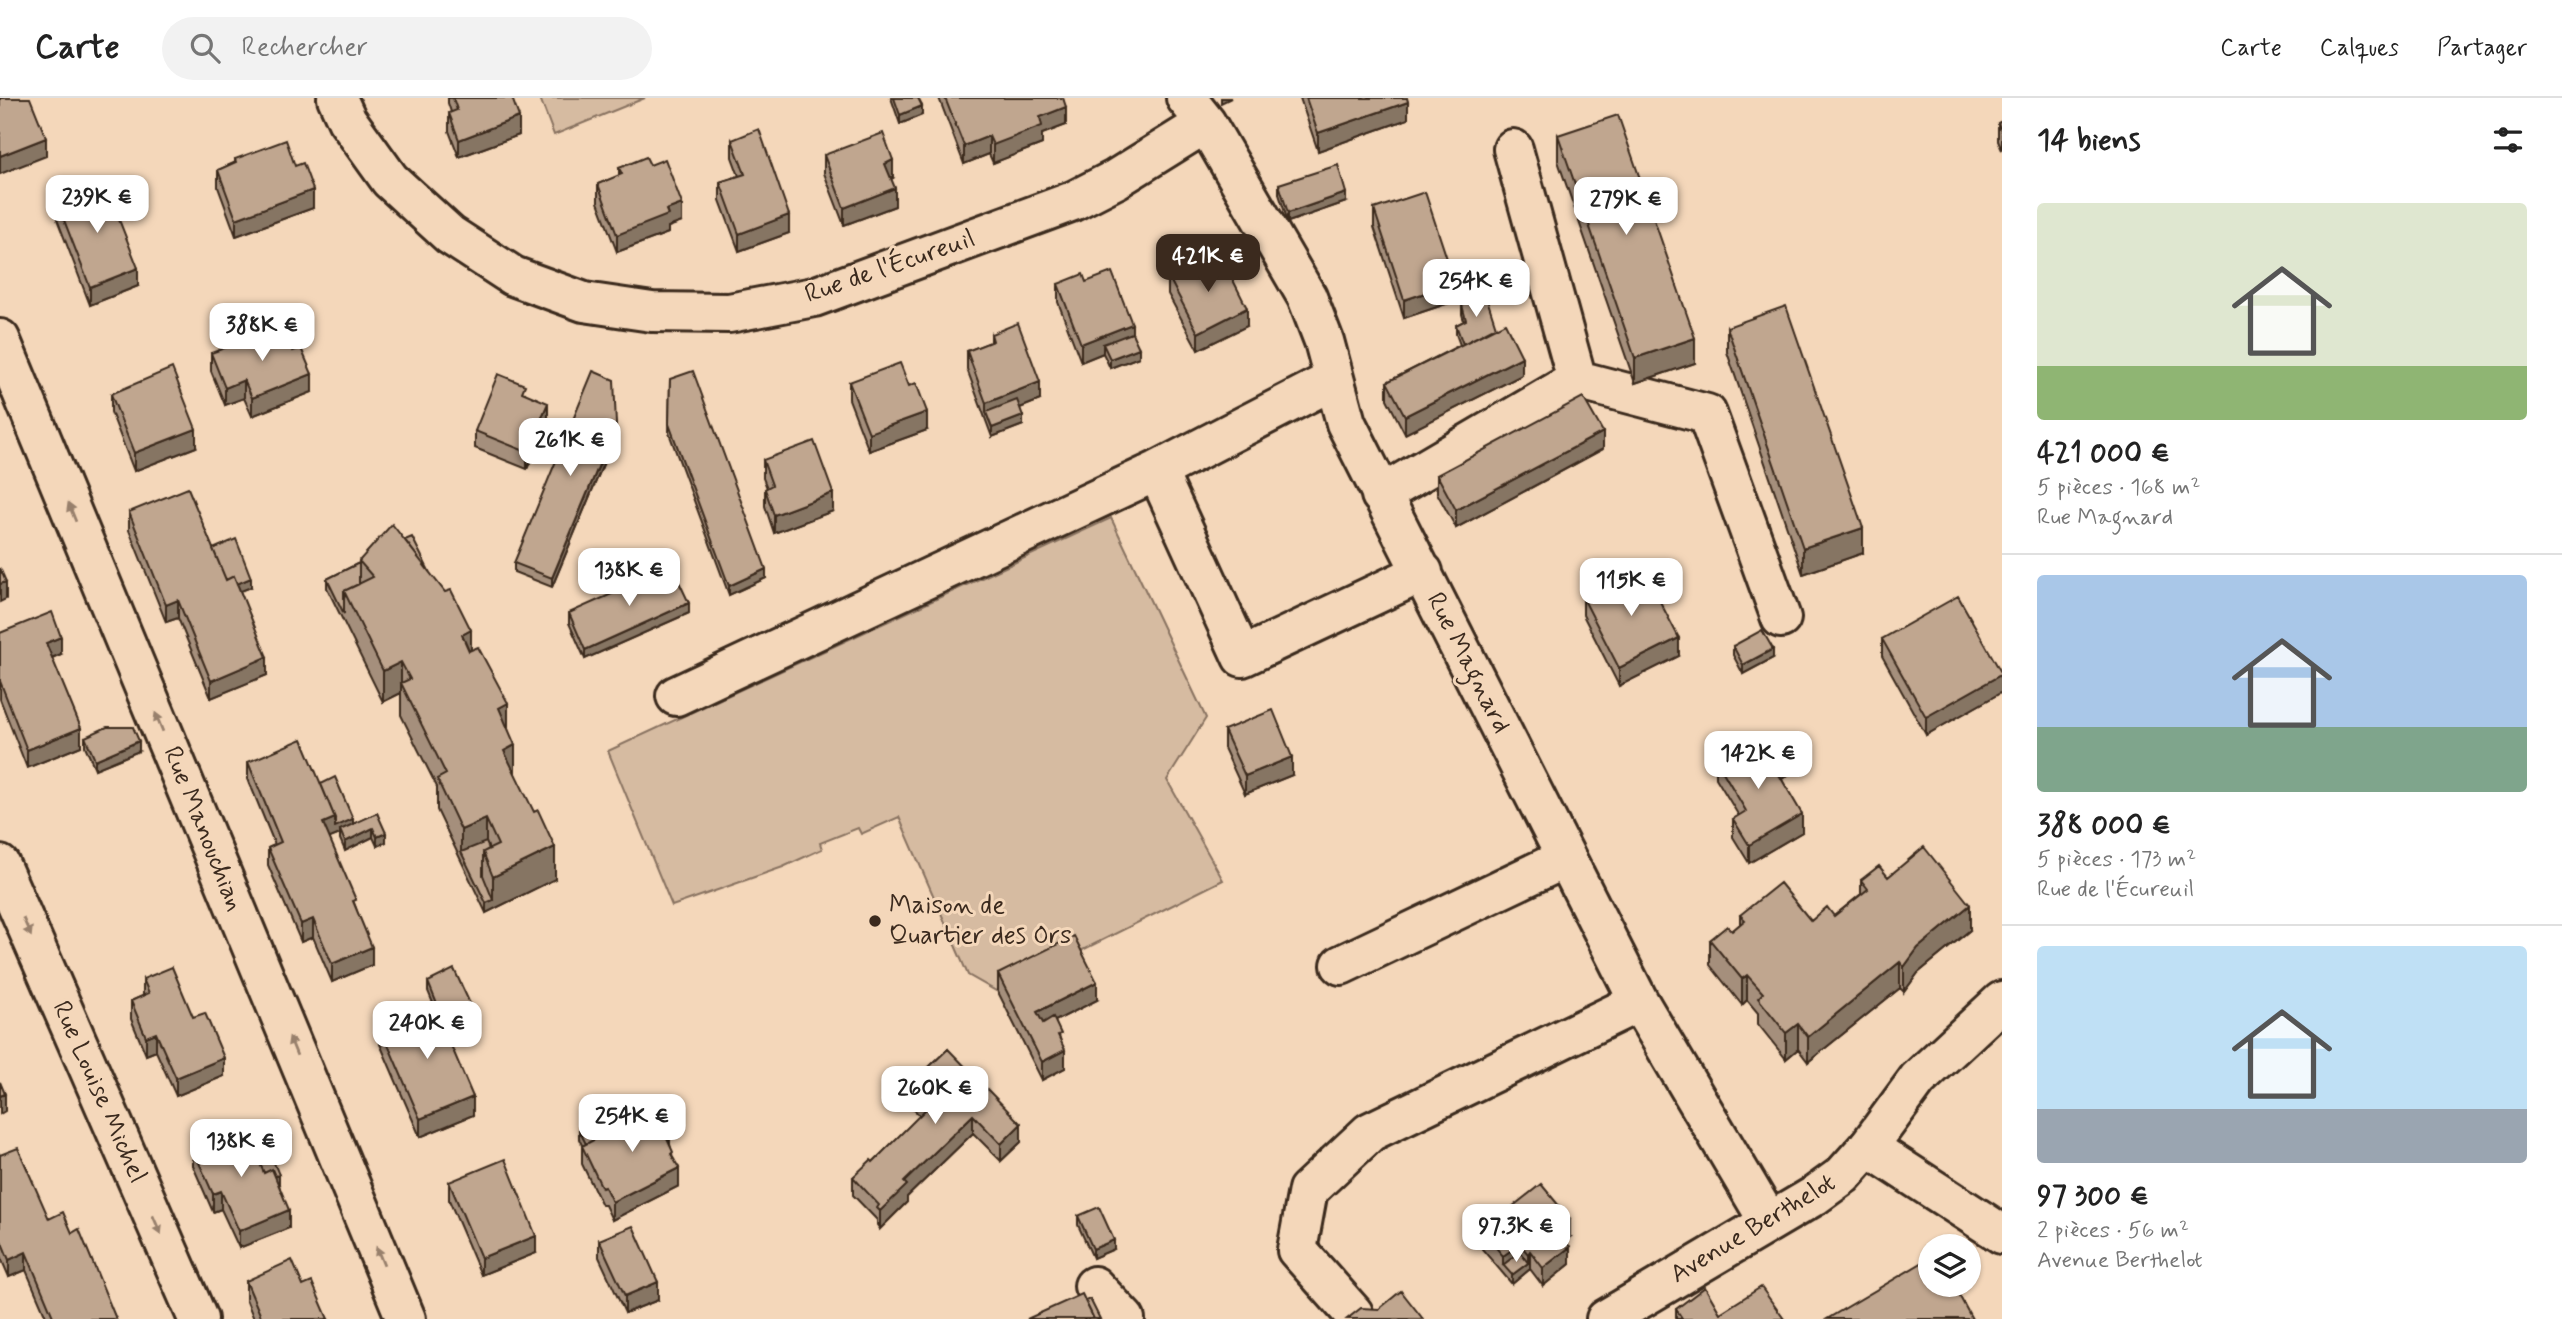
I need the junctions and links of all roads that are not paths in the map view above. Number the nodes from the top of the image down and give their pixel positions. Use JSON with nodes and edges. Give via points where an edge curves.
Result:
{"nodes":[{"id":1,"x":337,"y":98,"type":"edge"},
{"id":2,"x":1196,"y":110,"type":"edge"},
{"id":3,"x":1513,"y":149,"type":"dead end"},
{"id":4,"x":0,"y":339,"type":"edge"},
{"id":5,"x":1333,"y":380,"type":"junction"},
{"id":6,"x":1577,"y":380,"type":"junction"},
{"id":7,"x":1157,"y":471,"type":"junction"},
{"id":8,"x":1381,"y":495,"type":"junction"},
{"id":9,"x":1423,"y":572,"type":"junction"},
{"id":10,"x":1781,"y":618,"type":"dead end"},
{"id":11,"x":676,"y":696,"type":"dead end"},
{"id":12,"x":1566,"y":858,"type":"junction"},
{"id":13,"x":0,"y":864,"type":"edge"},
{"id":14,"x":1341,"y":965,"type":"dead end"},
{"id":15,"x":2002,"y":1001,"type":"edge"},
{"id":16,"x":1639,"y":1002,"type":"junction"},
{"id":17,"x":1868,"y":1147,"type":"junction"},
{"id":18,"x":1769,"y":1223,"type":"junction"},
{"id":19,"x":2002,"y":1234,"type":"edge"},
{"id":20,"x":1094,"y":1286,"type":"dead end"},
{"id":21,"x":1353,"y":1313,"type":"edge"},
{"id":22,"x":198,"y":1319,"type":"edge"},
{"id":23,"x":406,"y":1319,"type":"edge"},
{"id":24,"x":1125,"y":1319,"type":"edge"},
{"id":25,"x":1606,"y":1319,"type":"edge"}],
"edges":[{"from":1,"to":2,"type":"street","name":"Rue de l'Écureuil","via":[[346,120],[390,180],[450,235],[513,276],[584,302],[652,312],[729,313],[814,298],[1073,201],[1116,178]]},
{"from":2,"to":5,"type":"street","name":"Rue Magnard","via":[[1307,297]]},
{"from":3,"to":6,"type":"street"},
{"from":23,"to":4,"type":"street","name":"Rue Manouchian","one_way":true},
{"from":5,"to":7,"type":"street"},
{"from":5,"to":8,"type":"street","name":"Rue Magnard","via":[[1346,424]]},
{"from":6,"to":8,"type":"street"},
{"from":6,"to":10,"type":"street","via":[[1707,414]]},
{"from":7,"to":9,"type":"street","via":[[1242,657]]},
{"from":7,"to":11,"type":"street"},
{"from":8,"to":9,"type":"street","name":"Rue Magnard"},
{"from":9,"to":12,"type":"street","name":"Rue Magnard"},
{"from":12,"to":14,"type":"street"},
{"from":12,"to":16,"type":"street","name":"Rue Magnard"},
{"from":13,"to":22,"type":"street","name":"Rue Louise Michel","one_way":true},
{"from":15,"to":17,"type":"street","name":"Avenue Berthelot","via":[[1918,1079]]},
{"from":16,"to":18,"type":"street","name":"Rue Magnard"},
{"from":16,"to":21,"type":"street","via":[[1370,1132],[1308,1190],[1297,1250]]},
{"from":17,"to":18,"type":"street","name":"Avenue Berthelot","via":[[1843,1175]]},
{"from":17,"to":19,"type":"street"},
{"from":18,"to":25,"type":"street","name":"Avenue Berthelot"},
{"from":20,"to":24,"type":"street"}]}
